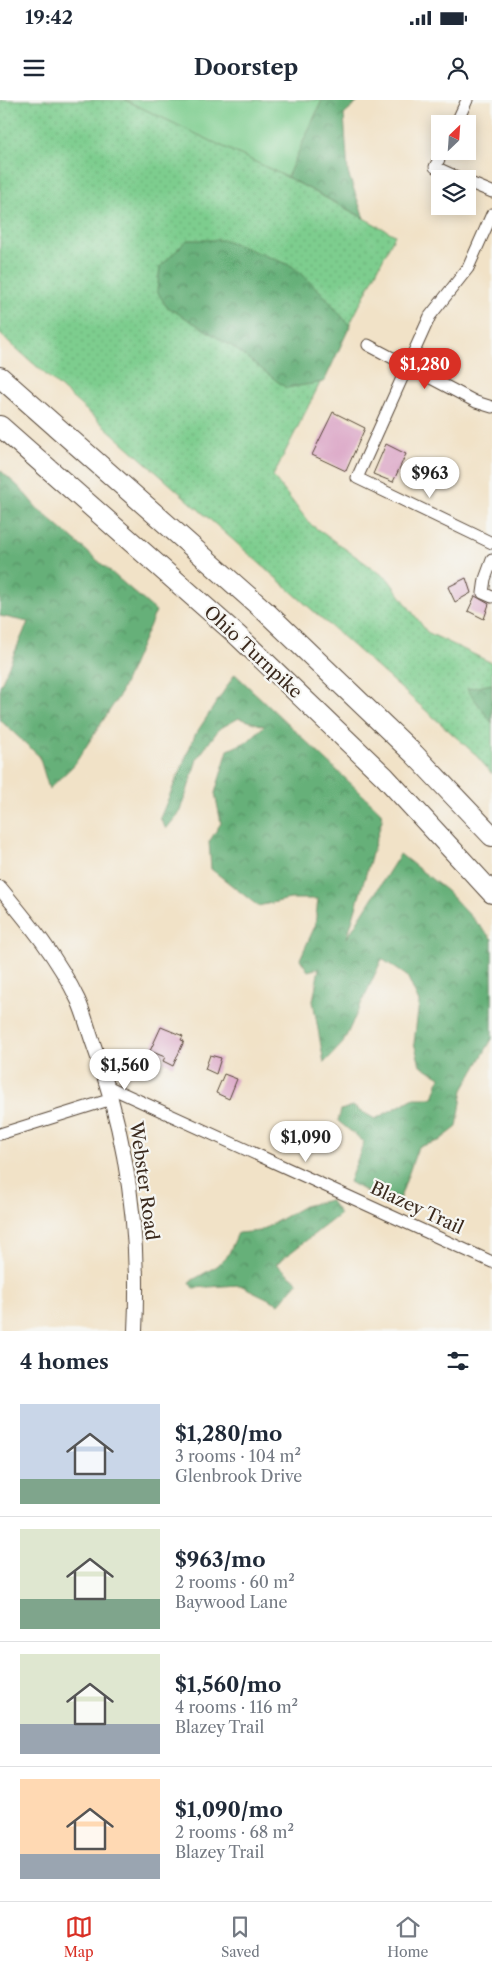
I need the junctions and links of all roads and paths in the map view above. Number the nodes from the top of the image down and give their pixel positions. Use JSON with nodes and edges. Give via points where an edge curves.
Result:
{"nodes":[{"id":1,"x":468,"y":100,"type":"edge"},
{"id":2,"x":460,"y":115,"type":"edge"},
{"id":3,"x":438,"y":160,"type":"edge"},
{"id":4,"x":442,"y":170,"type":"edge"},
{"id":5,"x":476,"y":185,"type":"edge"},
{"id":6,"x":492,"y":192,"type":"edge"},
{"id":7,"x":492,"y":214,"type":"edge"},
{"id":8,"x":368,"y":345,"type":"dead end"},
{"id":9,"x":408,"y":367,"type":"junction"},
{"id":10,"x":0,"y":376,"type":"edge"},
{"id":11,"x":492,"y":407,"type":"edge"},
{"id":12,"x":0,"y":426,"type":"edge"},
{"id":13,"x":492,"y":543,"type":"edge"},
{"id":14,"x":492,"y":560,"type":"edge"},
{"id":15,"x":492,"y":597,"type":"edge"},
{"id":16,"x":492,"y":836,"type":"edge"},
{"id":17,"x":0,"y":888,"type":"edge"},
{"id":18,"x":492,"y":893,"type":"edge"},
{"id":19,"x":111,"y":1093,"type":"junction"},
{"id":20,"x":0,"y":1134,"type":"edge"},
{"id":21,"x":492,"y":1262,"type":"edge"},
{"id":22,"x":135,"y":1331,"type":"edge"}],
"edges":[{"from":1,"to":2,"type":"street"},
{"from":3,"to":4,"type":"street","via":[[435,167]]},
{"from":5,"to":6,"type":"street"},
{"from":7,"to":9,"type":"street","via":[[468,268],[430,316]]},
{"from":8,"to":9,"type":"street"},
{"from":9,"to":11,"type":"street"},
{"from":9,"to":13,"type":"street","via":[[357,478]]},
{"from":10,"to":16,"type":"highway","via":[[267,613],[414,754]]},
{"from":12,"to":18,"type":"highway","name":"Ohio Turnpike","via":[[237,635],[385,777]]},
{"from":14,"to":15,"type":"street","via":[[483,593]]},
{"from":17,"to":19,"type":"street","name":"Webster Road","via":[[41,936],[78,1000]]},
{"from":19,"to":20,"type":"street"},
{"from":19,"to":21,"type":"street","name":"Blazey Trail"},
{"from":19,"to":22,"type":"street","name":"Webster Road","via":[[126,1160],[133,1218]]}]}
